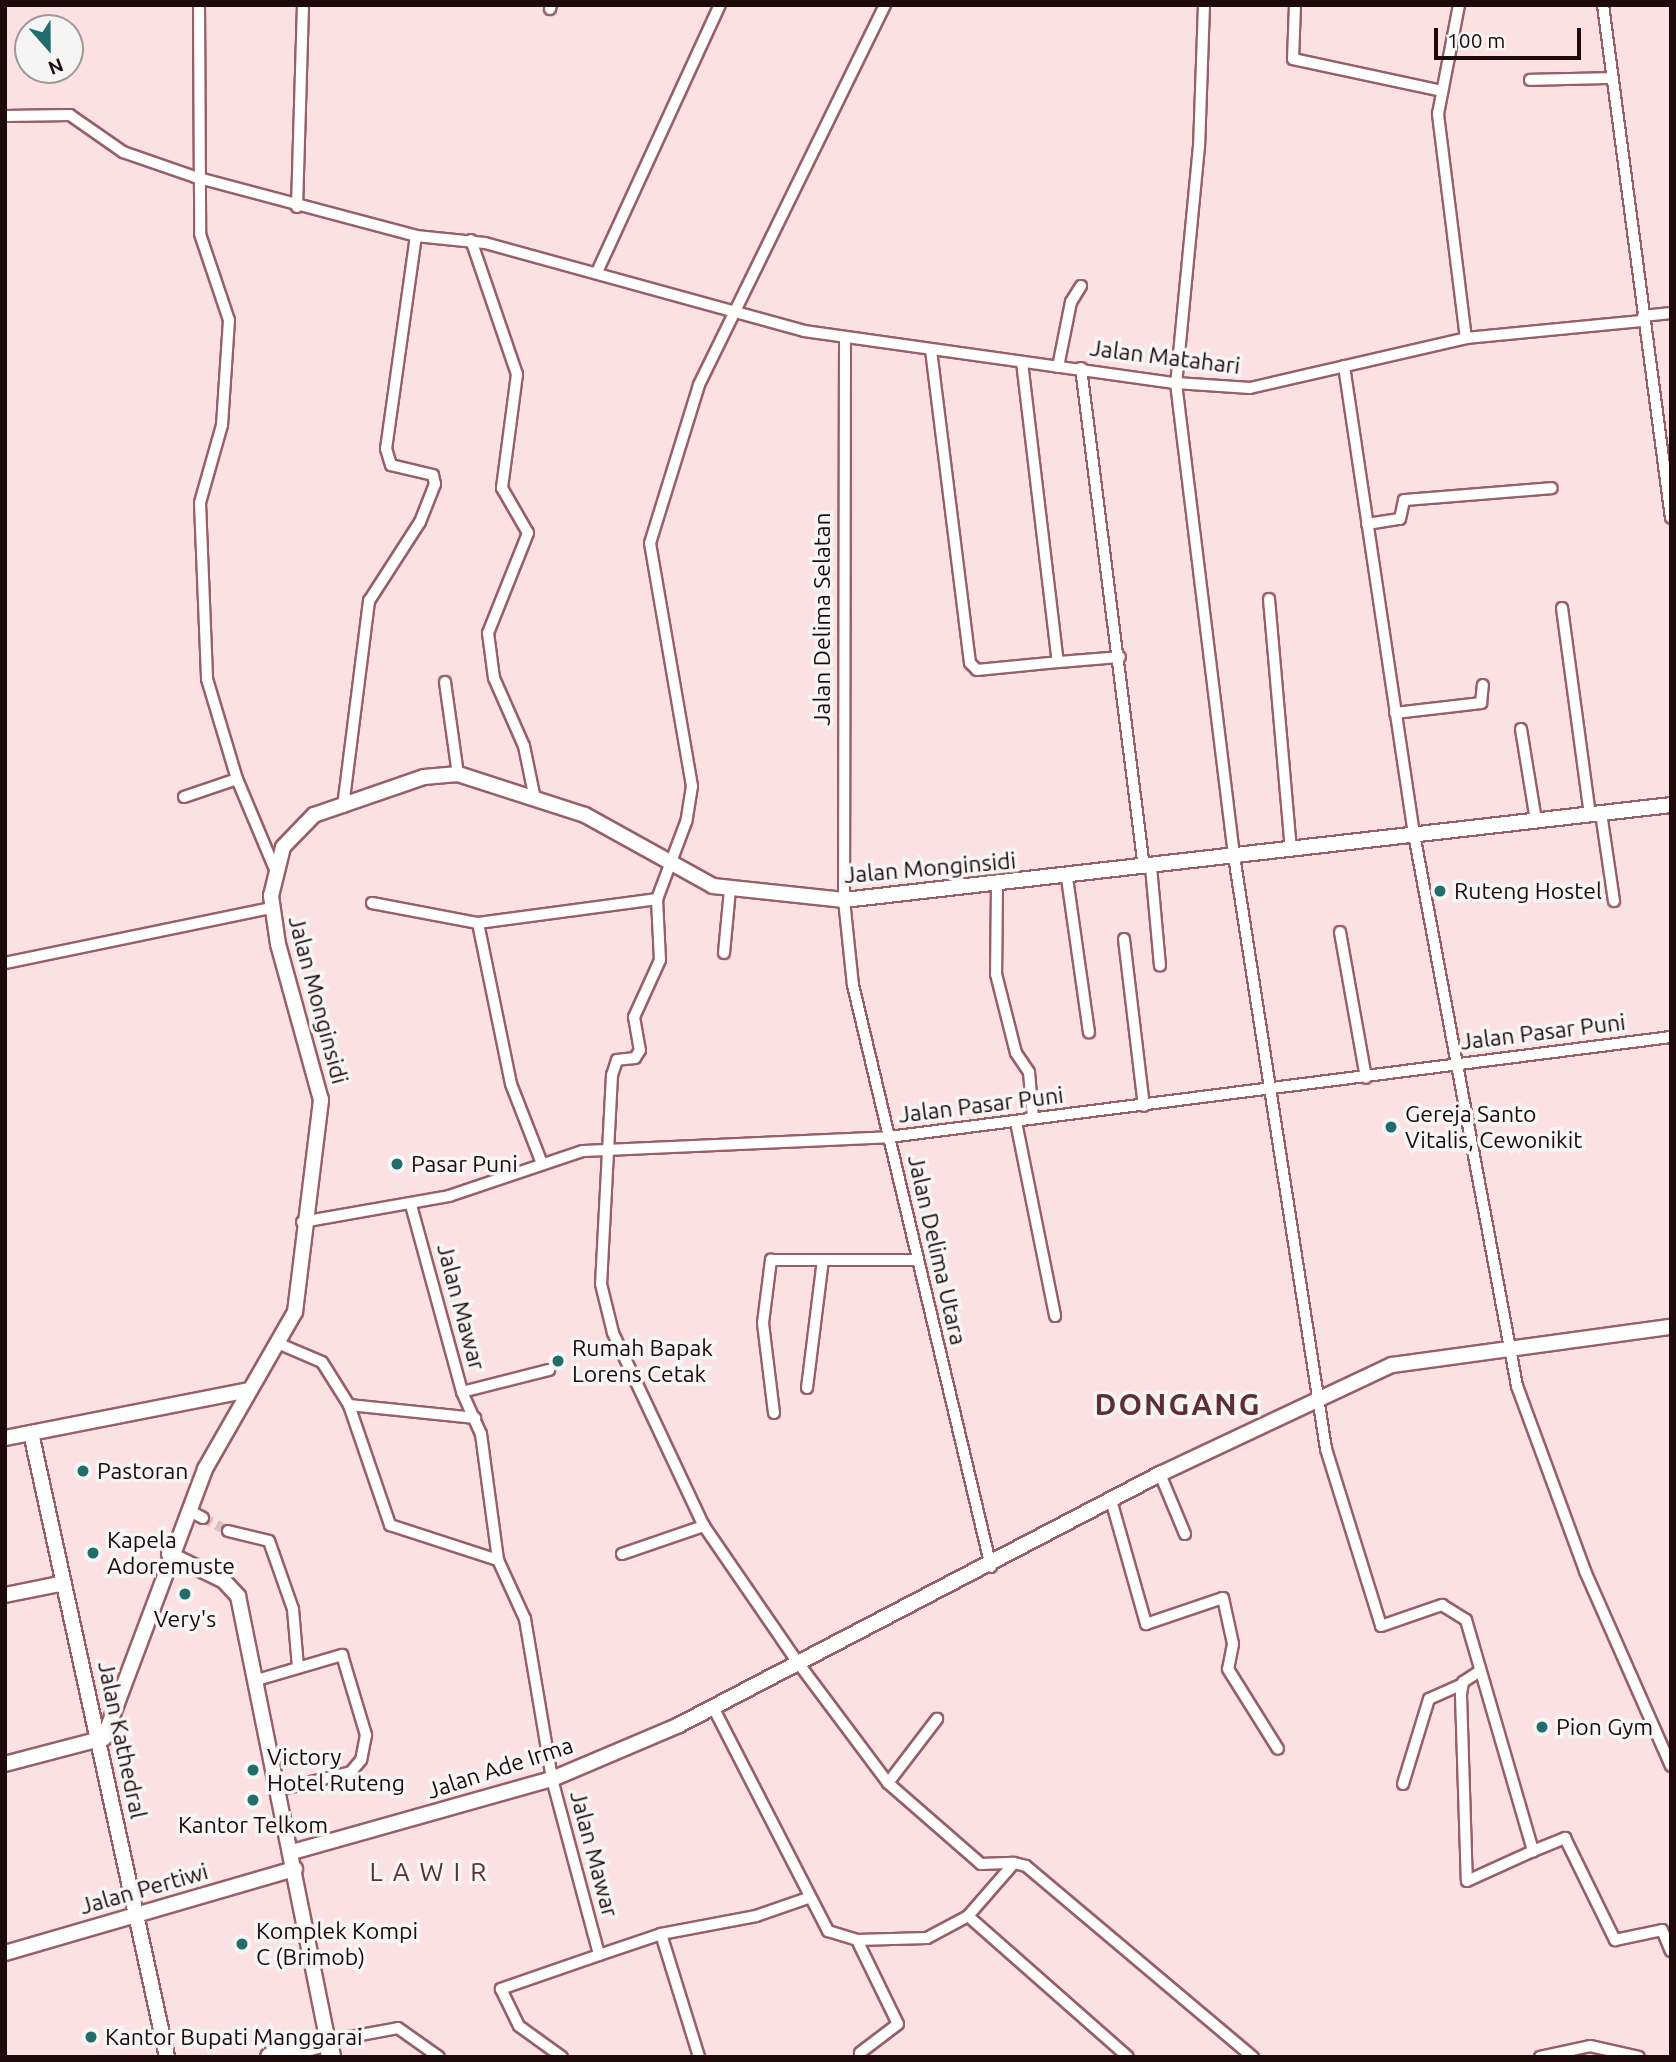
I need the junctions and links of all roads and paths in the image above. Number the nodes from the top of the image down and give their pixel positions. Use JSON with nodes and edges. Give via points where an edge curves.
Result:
{"nodes":[{"id":1,"x":199,"y":5,"type":"edge"},
{"id":2,"x":303,"y":5,"type":"edge"},
{"id":3,"x":720,"y":5,"type":"edge"},
{"id":4,"x":886,"y":5,"type":"edge"},
{"id":5,"x":1204,"y":5,"type":"edge"},
{"id":6,"x":1296,"y":5,"type":"edge"},
{"id":7,"x":1459,"y":5,"type":"edge"},
{"id":8,"x":1603,"y":5,"type":"edge"},
{"id":9,"x":1612,"y":78,"type":"junction"},
{"id":10,"x":1530,"y":80,"type":"dead end"},
{"id":11,"x":1442,"y":91,"type":"junction"},
{"id":12,"x":5,"y":116,"type":"edge"},
{"id":13,"x":195,"y":177,"type":"junction"},
{"id":14,"x":297,"y":207,"type":"junction"},
{"id":15,"x":416,"y":236,"type":"junction"},
{"id":16,"x":471,"y":240,"type":"junction"},
{"id":17,"x":597,"y":272,"type":"junction"},
{"id":18,"x":1081,"y":286,"type":"dead end"},
{"id":19,"x":738,"y":310,"type":"junction"},
{"id":20,"x":1671,"y":313,"type":"edge"},
{"id":21,"x":1643,"y":319,"type":"junction"},
{"id":22,"x":845,"y":338,"type":"junction"},
{"id":23,"x":1466,"y":338,"type":"junction"},
{"id":24,"x":931,"y":350,"type":"junction"},
{"id":25,"x":1022,"y":362,"type":"junction"},
{"id":26,"x":1344,"y":366,"type":"junction"},
{"id":27,"x":1058,"y":367,"type":"junction"},
{"id":28,"x":1081,"y":368,"type":"junction"},
{"id":29,"x":1176,"y":383,"type":"junction"},
{"id":30,"x":1552,"y":488,"type":"dead end"},
{"id":31,"x":1671,"y":518,"type":"edge"},
{"id":32,"x":1367,"y":524,"type":"junction"},
{"id":33,"x":1269,"y":599,"type":"dead end"},
{"id":34,"x":1562,"y":608,"type":"dead end"},
{"id":35,"x":1120,"y":657,"type":"junction"},
{"id":36,"x":1058,"y":662,"type":"junction"},
{"id":37,"x":445,"y":682,"type":"dead end"},
{"id":38,"x":1483,"y":685,"type":"dead end"},
{"id":39,"x":1395,"y":713,"type":"junction"},
{"id":40,"x":1521,"y":729,"type":"dead end"},
{"id":41,"x":458,"y":774,"type":"junction"},
{"id":42,"x":237,"y":779,"type":"junction"},
{"id":43,"x":184,"y":797,"type":"dead end"},
{"id":44,"x":535,"y":799,"type":"junction"},
{"id":45,"x":1671,"y":805,"type":"edge"},
{"id":46,"x":343,"y":807,"type":"junction"},
{"id":47,"x":1595,"y":814,"type":"junction"},
{"id":48,"x":1536,"y":821,"type":"junction"},
{"id":49,"x":1413,"y":834,"type":"junction"},
{"id":50,"x":1291,"y":849,"type":"junction"},
{"id":51,"x":1234,"y":856,"type":"junction"},
{"id":52,"x":668,"y":862,"type":"junction"},
{"id":53,"x":274,"y":867,"type":"junction"},
{"id":54,"x":1147,"y":867,"type":"junction"},
{"id":55,"x":1067,"y":878,"type":"junction"},
{"id":56,"x":997,"y":885,"type":"junction"},
{"id":57,"x":730,"y":890,"type":"junction"},
{"id":58,"x":657,"y":899,"type":"junction"},
{"id":59,"x":844,"y":900,"type":"junction"},
{"id":60,"x":1614,"y":901,"type":"dead end"},
{"id":61,"x":372,"y":903,"type":"dead end"},
{"id":62,"x":271,"y":908,"type":"junction"},
{"id":63,"x":478,"y":923,"type":"junction"},
{"id":64,"x":1340,"y":932,"type":"dead end"},
{"id":65,"x":1124,"y":939,"type":"dead end"},
{"id":66,"x":724,"y":953,"type":"dead end"},
{"id":67,"x":5,"y":963,"type":"edge"},
{"id":68,"x":1160,"y":966,"type":"dead end"},
{"id":69,"x":1089,"y":1032,"type":"dead end"},
{"id":70,"x":1671,"y":1037,"type":"edge"},
{"id":71,"x":1456,"y":1065,"type":"junction"},
{"id":72,"x":1366,"y":1078,"type":"junction"},
{"id":73,"x":1270,"y":1089,"type":"junction"},
{"id":74,"x":1144,"y":1106,"type":"junction"},
{"id":75,"x":1033,"y":1119,"type":"junction"},
{"id":76,"x":1016,"y":1122,"type":"junction"},
{"id":77,"x":889,"y":1137,"type":"junction"},
{"id":78,"x":603,"y":1149,"type":"junction"},
{"id":79,"x":541,"y":1161,"type":"junction"},
{"id":80,"x":411,"y":1205,"type":"junction"},
{"id":81,"x":302,"y":1222,"type":"junction"},
{"id":82,"x":917,"y":1260,"type":"junction"},
{"id":83,"x":822,"y":1261,"type":"junction"},
{"id":84,"x":1055,"y":1316,"type":"dead end"},
{"id":85,"x":1671,"y":1327,"type":"edge"},
{"id":86,"x":282,"y":1345,"type":"junction"},
{"id":87,"x":1510,"y":1347,"type":"junction"},
{"id":88,"x":549,"y":1370,"type":"dead end"},
{"id":89,"x":807,"y":1388,"type":"dead end"},
{"id":90,"x":250,"y":1390,"type":"junction"},
{"id":91,"x":462,"y":1392,"type":"junction"},
{"id":92,"x":1315,"y":1397,"type":"junction"},
{"id":93,"x":214,"y":1400,"type":"junction"},
{"id":94,"x":349,"y":1405,"type":"junction"},
{"id":95,"x":774,"y":1413,"type":"dead end"},
{"id":96,"x":475,"y":1418,"type":"junction"},
{"id":97,"x":229,"y":1424,"type":"junction"},
{"id":98,"x":31,"y":1433,"type":"junction"},
{"id":99,"x":5,"y":1438,"type":"edge"},
{"id":100,"x":1160,"y":1474,"type":"junction"},
{"id":101,"x":1111,"y":1500,"type":"junction"},
{"id":102,"x":188,"y":1510,"type":"junction"},
{"id":103,"x":203,"y":1518,"type":"tunnel mouth"},
{"id":104,"x":704,"y":1526,"type":"junction"},
{"id":105,"x":228,"y":1531,"type":"tunnel mouth"},
{"id":106,"x":1185,"y":1534,"type":"dead end"},
{"id":107,"x":169,"y":1554,"type":"junction"},
{"id":108,"x":622,"y":1554,"type":"dead end"},
{"id":109,"x":498,"y":1560,"type":"junction"},
{"id":110,"x":990,"y":1567,"type":"junction"},
{"id":111,"x":64,"y":1583,"type":"junction"},
{"id":112,"x":5,"y":1595,"type":"edge"},
{"id":113,"x":799,"y":1664,"type":"junction"},
{"id":114,"x":298,"y":1667,"type":"junction"},
{"id":115,"x":1480,"y":1671,"type":"junction"},
{"id":116,"x":257,"y":1680,"type":"junction"},
{"id":117,"x":1461,"y":1685,"type":"junction"},
{"id":118,"x":715,"y":1709,"type":"junction"},
{"id":119,"x":937,"y":1719,"type":"dead end"},
{"id":120,"x":99,"y":1744,"type":"junction"},
{"id":121,"x":1278,"y":1749,"type":"dead end"},
{"id":122,"x":5,"y":1764,"type":"edge"},
{"id":123,"x":1671,"y":1766,"type":"edge"},
{"id":124,"x":552,"y":1779,"type":"junction"},
{"id":125,"x":888,"y":1783,"type":"junction"},
{"id":126,"x":1403,"y":1784,"type":"dead end"},
{"id":127,"x":279,"y":1790,"type":"junction"},
{"id":128,"x":292,"y":1852,"type":"junction"},
{"id":129,"x":1533,"y":1852,"type":"junction"},
{"id":130,"x":1014,"y":1863,"type":"junction"},
{"id":131,"x":295,"y":1868,"type":"junction"},
{"id":132,"x":808,"y":1898,"type":"junction"},
{"id":133,"x":137,"y":1915,"type":"junction"},
{"id":134,"x":968,"y":1916,"type":"junction"},
{"id":135,"x":661,"y":1934,"type":"junction"},
{"id":136,"x":857,"y":1940,"type":"junction"},
{"id":137,"x":1671,"y":1951,"type":"edge"},
{"id":138,"x":5,"y":1953,"type":"edge"},
{"id":139,"x":599,"y":1955,"type":"junction"},
{"id":140,"x":330,"y":2049,"type":"edge"},
{"id":141,"x":860,"y":2053,"type":"dead end"},
{"id":142,"x":167,"y":2057,"type":"edge"},
{"id":143,"x":270,"y":2057,"type":"edge"},
{"id":144,"x":439,"y":2057,"type":"edge"},
{"id":145,"x":562,"y":2057,"type":"edge"},
{"id":146,"x":699,"y":2057,"type":"edge"},
{"id":147,"x":1128,"y":2057,"type":"edge"},
{"id":148,"x":1252,"y":2057,"type":"edge"},
{"id":149,"x":1541,"y":2057,"type":"edge"},
{"id":150,"x":1639,"y":2057,"type":"edge"}],
"edges":[{"from":1,"to":13,"type":"street"},
{"from":2,"to":14,"type":"street"},
{"from":3,"to":17,"type":"street"},
{"from":4,"to":19,"type":"street"},
{"from":5,"to":29,"type":"street","via":[[1199,146]]},
{"from":6,"to":11,"type":"street","via":[[1293,59]]},
{"from":7,"to":11,"type":"street"},
{"from":8,"to":9,"type":"street"},
{"from":9,"to":10,"type":"street"},
{"from":9,"to":21,"type":"street"},
{"from":11,"to":23,"type":"street","via":[[1438,114]]},
{"from":12,"to":13,"type":"street","name":"Jalan Matahari","via":[[78,118],[123,152]]},
{"from":13,"to":14,"type":"street","name":"Jalan Matahari"},
{"from":13,"to":42,"type":"street","via":[[200,234],[229,320],[222,425],[200,503],[208,679]]},
{"from":14,"to":15,"type":"street","name":"Jalan Matahari"},
{"from":15,"to":16,"type":"street","name":"Jalan Matahari"},
{"from":15,"to":46,"type":"street","via":[[386,449],[391,465],[433,475],[435,484],[420,522],[369,601]]},
{"from":16,"to":17,"type":"street","name":"Jalan Matahari"},
{"from":16,"to":44,"type":"street","via":[[517,374],[502,488],[528,533],[488,633],[494,678],[524,746]]},
{"from":17,"to":19,"type":"street","name":"Jalan Matahari"},
{"from":18,"to":27,"type":"street","via":[[1071,302]]},
{"from":19,"to":22,"type":"street","name":"Jalan Matahari"},
{"from":19,"to":52,"type":"street","via":[[699,384],[650,543],[692,786],[686,822]]},
{"from":20,"to":21,"type":"street","name":"Jalan Matahari"},
{"from":21,"to":23,"type":"street","name":"Jalan Matahari"},
{"from":21,"to":31,"type":"street"},
{"from":22,"to":24,"type":"street","name":"Jalan Matahari"},
{"from":22,"to":59,"type":"street","name":"Jalan Delima Selatan"},
{"from":23,"to":26,"type":"street","name":"Jalan Matahari"},
{"from":24,"to":25,"type":"street","name":"Jalan Matahari"},
{"from":24,"to":36,"type":"street","via":[[970,663],[977,670]]},
{"from":25,"to":27,"type":"street","name":"Jalan Matahari"},
{"from":25,"to":36,"type":"street"},
{"from":26,"to":29,"type":"street","name":"Jalan Matahari","via":[[1242,389]]},
{"from":26,"to":32,"type":"street"},
{"from":27,"to":28,"type":"street","name":"Jalan Matahari"},
{"from":28,"to":29,"type":"street","name":"Jalan Matahari"},
{"from":28,"to":35,"type":"street"},
{"from":29,"to":51,"type":"street"},
{"from":30,"to":32,"type":"street","via":[[1405,500],[1400,519]]},
{"from":32,"to":39,"type":"street"},
{"from":33,"to":50,"type":"street"},
{"from":34,"to":47,"type":"street"},
{"from":35,"to":36,"type":"street"},
{"from":35,"to":54,"type":"street"},
{"from":37,"to":41,"type":"street"},
{"from":38,"to":39,"type":"street","via":[[1480,703]]},
{"from":39,"to":49,"type":"street"},
{"from":40,"to":48,"type":"street"},
{"from":41,"to":44,"type":"street","name":"Jalan Monginsidi"},
{"from":41,"to":46,"type":"street","name":"Jalan Monginsidi","via":[[424,777]]},
{"from":42,"to":43,"type":"street"},
{"from":42,"to":53,"type":"street"},
{"from":44,"to":52,"type":"street","name":"Jalan Monginsidi","via":[[585,815]]},
{"from":45,"to":47,"type":"street","name":"Jalan Monginsidi"},
{"from":46,"to":53,"type":"street","name":"Jalan Monginsidi","via":[[301,823]]},
{"from":47,"to":48,"type":"street","name":"Jalan Monginsidi"},
{"from":47,"to":60,"type":"street"},
{"from":48,"to":49,"type":"street","name":"Jalan Monginsidi"},
{"from":49,"to":50,"type":"street","name":"Jalan Monginsidi"},
{"from":49,"to":71,"type":"street"},
{"from":50,"to":51,"type":"street","name":"Jalan Monginsidi"},
{"from":51,"to":54,"type":"street","name":"Jalan Monginsidi"},
{"from":51,"to":73,"type":"street"},
{"from":52,"to":57,"type":"street","name":"Jalan Monginsidi"},
{"from":52,"to":58,"type":"street"},
{"from":53,"to":62,"type":"street","name":"Jalan Monginsidi"},
{"from":54,"to":55,"type":"street","name":"Jalan Monginsidi"},
{"from":54,"to":68,"type":"street"},
{"from":55,"to":56,"type":"street","name":"Jalan Monginsidi"},
{"from":55,"to":69,"type":"street"},
{"from":56,"to":59,"type":"street","name":"Jalan Monginsidi"},
{"from":56,"to":75,"type":"street","via":[[999,993],[1016,1053],[1029,1072]]},
{"from":57,"to":59,"type":"street","name":"Jalan Monginsidi"},
{"from":57,"to":66,"type":"street"},
{"from":58,"to":63,"type":"street"},
{"from":58,"to":78,"type":"street","via":[[660,960],[634,1017],[639,1055],[615,1062]]},
{"from":59,"to":77,"type":"street","name":"Jalan Delima Utara","via":[[853,985]]},
{"from":61,"to":63,"type":"street"},
{"from":62,"to":67,"type":"street"},
{"from":62,"to":81,"type":"street","name":"Jalan Monginsidi","via":[[321,1101]]},
{"from":63,"to":79,"type":"street","via":[[511,1084]]},
{"from":64,"to":72,"type":"street"},
{"from":65,"to":74,"type":"street"},
{"from":70,"to":71,"type":"street","name":"Jalan Pasar Puni"},
{"from":71,"to":72,"type":"street","name":"Jalan Pasar Puni"},
{"from":71,"to":87,"type":"street"},
{"from":72,"to":73,"type":"street","name":"Jalan Pasar Puni"},
{"from":73,"to":74,"type":"street","name":"Jalan Pasar Puni"},
{"from":73,"to":92,"type":"street"},
{"from":74,"to":75,"type":"street","name":"Jalan Pasar Puni"},
{"from":75,"to":76,"type":"street","name":"Jalan Pasar Puni"},
{"from":76,"to":77,"type":"street","name":"Jalan Pasar Puni"},
{"from":76,"to":84,"type":"street"},
{"from":77,"to":78,"type":"street","name":"Jalan Pasar Puni"},
{"from":77,"to":82,"type":"street","name":"Jalan Delima Utara"},
{"from":78,"to":79,"type":"street","name":"Jalan Pasar Puni"},
{"from":78,"to":104,"type":"street","via":[[605,1306]]},
{"from":79,"to":80,"type":"street","name":"Jalan Pasar Puni"},
{"from":80,"to":81,"type":"street","name":"Jalan Pasar Puni"},
{"from":80,"to":91,"type":"street","name":"Jalan Mawar"},
{"from":81,"to":86,"type":"street","name":"Jalan Monginsidi","via":[[295,1312]]},
{"from":82,"to":83,"type":"street"},
{"from":82,"to":110,"type":"street","name":"Jalan Delima Utara"},
{"from":83,"to":89,"type":"street"},
{"from":83,"to":95,"type":"street","via":[[771,1261],[763,1324]]},
{"from":85,"to":87,"type":"street","name":"Jalan Ade Irma"},
{"from":86,"to":90,"type":"street","name":"Jalan Monginsidi"},
{"from":86,"to":94,"type":"street","via":[[326,1366]]},
{"from":87,"to":92,"type":"street","name":"Jalan Ade Irma","via":[[1402,1362]]},
{"from":87,"to":123,"type":"street","via":[[1530,1430]]},
{"from":88,"to":91,"type":"street"},
{"from":90,"to":93,"type":"street"},
{"from":90,"to":97,"type":"street","name":"Jalan Monginsidi"},
{"from":91,"to":96,"type":"street","name":"Jalan Mawar"},
{"from":92,"to":100,"type":"street","name":"Jalan Ade Irma"},
{"from":92,"to":115,"type":"street","via":[[1381,1626],[1451,1606],[1466,1620]]},
{"from":93,"to":97,"type":"street"},
{"from":93,"to":98,"type":"street"},
{"from":94,"to":96,"type":"street"},
{"from":94,"to":109,"type":"street","via":[[390,1525]]},
{"from":96,"to":109,"type":"street","name":"Jalan Mawar"},
{"from":97,"to":102,"type":"street","name":"Jalan Monginsidi"},
{"from":98,"to":99,"type":"street"},
{"from":98,"to":111,"type":"street","name":"Jalan Kathedral"},
{"from":100,"to":101,"type":"street","name":"Jalan Ade Irma"},
{"from":100,"to":106,"type":"street"},
{"from":101,"to":110,"type":"street","name":"Jalan Ade Irma"},
{"from":101,"to":121,"type":"street","via":[[1146,1624],[1223,1598],[1233,1647],[1228,1669]]},
{"from":102,"to":103,"type":"street"},
{"from":102,"to":107,"type":"street","name":"Jalan Monginsidi"},
{"from":104,"to":108,"type":"street"},
{"from":104,"to":113,"type":"street"},
{"from":105,"to":114,"type":"street","via":[[269,1541],[293,1609]]},
{"from":107,"to":116,"type":"street","via":[[234,1590]]},
{"from":107,"to":120,"type":"street","name":"Jalan Monginsidi"},
{"from":109,"to":124,"type":"street","name":"Jalan Mawar","via":[[525,1619]]},
{"from":110,"to":113,"type":"street","name":"Jalan Ade Irma"},
{"from":111,"to":112,"type":"street"},
{"from":111,"to":120,"type":"street","name":"Jalan Kathedral"},
{"from":113,"to":118,"type":"street","name":"Jalan Ade Irma"},
{"from":113,"to":125,"type":"street"},
{"from":114,"to":116,"type":"street"},
{"from":114,"to":127,"type":"street","via":[[342,1655],[366,1741],[351,1772]]},
{"from":115,"to":117,"type":"street"},
{"from":115,"to":129,"type":"street"},
{"from":116,"to":127,"type":"street"},
{"from":117,"to":126,"type":"street","via":[[1429,1699]]},
{"from":117,"to":129,"type":"street","via":[[1467,1881]]},
{"from":118,"to":124,"type":"street","name":"Jalan Ade Irma"},
{"from":118,"to":132,"type":"street"},
{"from":119,"to":125,"type":"street"},
{"from":120,"to":122,"type":"street"},
{"from":120,"to":133,"type":"street","name":"Jalan Kathedral"},
{"from":124,"to":128,"type":"street","name":"Jalan Ade Irma"},
{"from":124,"to":139,"type":"street","name":"Jalan Mawar"},
{"from":125,"to":130,"type":"street","via":[[981,1864]]},
{"from":127,"to":128,"type":"street"},
{"from":128,"to":131,"type":"street"},
{"from":129,"to":137,"type":"street","via":[[1565,1838],[1615,1940],[1662,1930]]},
{"from":130,"to":134,"type":"street"},
{"from":130,"to":148,"type":"street","via":[[1041,1874]]},
{"from":131,"to":133,"type":"street","name":"Jalan Pertiwi"},
{"from":131,"to":140,"type":"street"},
{"from":132,"to":135,"type":"street","via":[[761,1915]]},
{"from":132,"to":136,"type":"street","via":[[824,1927]]},
{"from":133,"to":138,"type":"street","name":"Jalan Pertiwi"},
{"from":133,"to":142,"type":"street","name":"Jalan Kathedral"},
{"from":134,"to":136,"type":"street","via":[[927,1938]]},
{"from":134,"to":147,"type":"street"},
{"from":135,"to":139,"type":"street"},
{"from":135,"to":146,"type":"street"},
{"from":136,"to":141,"type":"street","via":[[898,2024]]},
{"from":139,"to":145,"type":"street","via":[[501,1989],[519,2026]]},
{"from":140,"to":143,"type":"main road"},
{"from":140,"to":144,"type":"street","via":[[398,2028]]},
{"from":149,"to":150,"type":"street","via":[[1590,2046]]}]}
